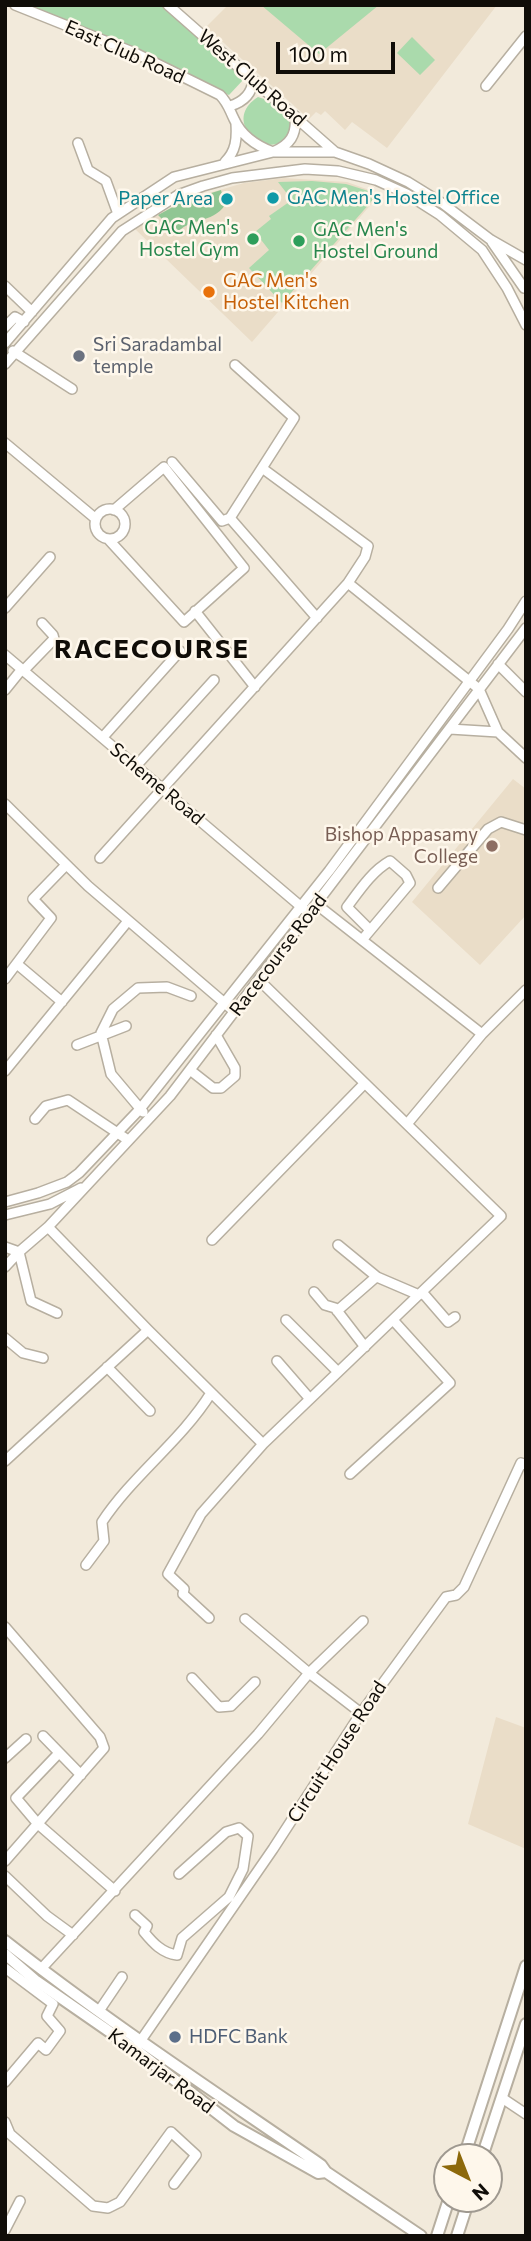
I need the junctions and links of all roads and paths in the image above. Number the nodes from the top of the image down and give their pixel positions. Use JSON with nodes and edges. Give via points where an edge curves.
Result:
{"nodes":[{"id":1,"x":15,"y":5,"type":"edge"},
{"id":2,"x":168,"y":5,"type":"edge"},
{"id":3,"x":526,"y":36,"type":"edge"},
{"id":4,"x":253,"y":80,"type":"junction"},
{"id":5,"x":486,"y":86,"type":"dead end"},
{"id":6,"x":230,"y":106,"type":"junction"},
{"id":7,"x":295,"y":116,"type":"junction"},
{"id":8,"x":236,"y":123,"type":"junction"},
{"id":9,"x":78,"y":143,"type":"dead end"},
{"id":10,"x":273,"y":152,"type":"junction"},
{"id":11,"x":335,"y":152,"type":"junction"},
{"id":12,"x":224,"y":163,"type":"junction"},
{"id":13,"x":118,"y":214,"type":"junction"},
{"id":14,"x":491,"y":240,"type":"junction"},
{"id":15,"x":526,"y":260,"type":"edge"},
{"id":16,"x":526,"y":275,"type":"edge"},
{"id":17,"x":5,"y":286,"type":"edge"},
{"id":18,"x":525,"y":290,"type":"edge"},
{"id":19,"x":33,"y":312,"type":"junction"},
{"id":20,"x":24,"y":322,"type":"junction"},
{"id":21,"x":526,"y":325,"type":"edge"},
{"id":22,"x":5,"y":327,"type":"edge"},
{"id":23,"x":5,"y":345,"type":"edge"},
{"id":24,"x":15,"y":352,"type":"junction"},
{"id":25,"x":5,"y":364,"type":"edge"},
{"id":26,"x":235,"y":365,"type":"dead end"},
{"id":27,"x":72,"y":389,"type":"dead end"},
{"id":28,"x":5,"y":443,"type":"edge"},
{"id":29,"x":172,"y":462,"type":"dead end"},
{"id":30,"x":262,"y":468,"type":"junction"},
{"id":31,"x":114,"y":510,"type":"junction"},
{"id":32,"x":230,"y":518,"type":"junction"},
{"id":33,"x":96,"y":519,"type":"junction"},
{"id":34,"x":109,"y":540,"type":"junction"},
{"id":35,"x":50,"y":557,"type":"dead end"},
{"id":36,"x":348,"y":583,"type":"junction"},
{"id":37,"x":526,"y":601,"type":"edge"},
{"id":38,"x":5,"y":608,"type":"edge"},
{"id":39,"x":195,"y":611,"type":"junction"},
{"id":40,"x":317,"y":618,"type":"junction"},
{"id":41,"x":42,"y":623,"type":"dead end"},
{"id":42,"x":526,"y":628,"type":"edge"},
{"id":43,"x":180,"y":651,"type":"dead end"},
{"id":44,"x":5,"y":655,"type":"edge"},
{"id":45,"x":498,"y":664,"type":"junction"},
{"id":46,"x":23,"y":670,"type":"junction"},
{"id":47,"x":214,"y":680,"type":"dead end"},
{"id":48,"x":468,"y":681,"type":"junction"},
{"id":49,"x":255,"y":687,"type":"junction"},
{"id":50,"x":5,"y":690,"type":"edge"},
{"id":51,"x":479,"y":690,"type":"junction"},
{"id":52,"x":526,"y":692,"type":"edge"},
{"id":53,"x":450,"y":729,"type":"junction"},
{"id":54,"x":498,"y":732,"type":"junction"},
{"id":55,"x":103,"y":737,"type":"junction"},
{"id":56,"x":526,"y":758,"type":"edge"},
{"id":57,"x":136,"y":766,"type":"junction"},
{"id":58,"x":163,"y":789,"type":"junction"},
{"id":59,"x":5,"y":804,"type":"edge"},
{"id":60,"x":526,"y":830,"type":"edge"},
{"id":61,"x":100,"y":858,"type":"dead end"},
{"id":62,"x":66,"y":865,"type":"junction"},
{"id":63,"x":438,"y":888,"type":"dead end"},
{"id":64,"x":316,"y":904,"type":"junction"},
{"id":65,"x":301,"y":906,"type":"junction"},
{"id":66,"x":309,"y":914,"type":"junction"},
{"id":67,"x":128,"y":921,"type":"junction"},
{"id":68,"x":370,"y":930,"type":"junction"},
{"id":69,"x":362,"y":940,"type":"junction"},
{"id":70,"x":17,"y":964,"type":"junction"},
{"id":71,"x":5,"y":979,"type":"edge"},
{"id":72,"x":259,"y":980,"type":"junction"},
{"id":73,"x":526,"y":990,"type":"edge"},
{"id":74,"x":191,"y":996,"type":"dead end"},
{"id":75,"x":61,"y":1002,"type":"junction"},
{"id":76,"x":225,"y":1003,"type":"junction"},
{"id":77,"x":235,"y":1012,"type":"junction"},
{"id":78,"x":126,"y":1026,"type":"dead end"},
{"id":79,"x":482,"y":1034,"type":"junction"},
{"id":80,"x":101,"y":1035,"type":"junction"},
{"id":81,"x":216,"y":1035,"type":"junction"},
{"id":82,"x":77,"y":1045,"type":"dead end"},
{"id":83,"x":190,"y":1070,"type":"junction"},
{"id":84,"x":5,"y":1071,"type":"edge"},
{"id":85,"x":364,"y":1084,"type":"junction"},
{"id":86,"x":140,"y":1109,"type":"junction"},
{"id":87,"x":35,"y":1119,"type":"dead end"},
{"id":88,"x":148,"y":1119,"type":"junction"},
{"id":89,"x":407,"y":1124,"type":"junction"},
{"id":90,"x":117,"y":1133,"type":"junction"},
{"id":91,"x":128,"y":1140,"type":"junction"},
{"id":92,"x":85,"y":1186,"type":"junction"},
{"id":93,"x":5,"y":1202,"type":"edge"},
{"id":94,"x":5,"y":1215,"type":"edge"},
{"id":95,"x":48,"y":1227,"type":"junction"},
{"id":96,"x":212,"y":1240,"type":"dead end"},
{"id":97,"x":338,"y":1245,"type":"dead end"},
{"id":98,"x":5,"y":1247,"type":"edge"},
{"id":99,"x":19,"y":1252,"type":"junction"},
{"id":100,"x":5,"y":1267,"type":"edge"},
{"id":101,"x":376,"y":1277,"type":"junction"},
{"id":102,"x":314,"y":1292,"type":"dead end"},
{"id":103,"x":421,"y":1293,"type":"junction"},
{"id":104,"x":337,"y":1311,"type":"junction"},
{"id":105,"x":57,"y":1313,"type":"dead end"},
{"id":106,"x":455,"y":1317,"type":"dead end"},
{"id":107,"x":286,"y":1320,"type":"dead end"},
{"id":108,"x":393,"y":1320,"type":"junction"},
{"id":109,"x":148,"y":1330,"type":"junction"},
{"id":110,"x":5,"y":1338,"type":"edge"},
{"id":111,"x":365,"y":1347,"type":"junction"},
{"id":112,"x":43,"y":1358,"type":"dead end"},
{"id":113,"x":278,"y":1361,"type":"dead end"},
{"id":114,"x":107,"y":1367,"type":"junction"},
{"id":115,"x":338,"y":1372,"type":"junction"},
{"id":116,"x":211,"y":1393,"type":"junction"},
{"id":117,"x":310,"y":1399,"type":"junction"},
{"id":118,"x":150,"y":1410,"type":"dead end"},
{"id":119,"x":263,"y":1444,"type":"junction"},
{"id":120,"x":5,"y":1461,"type":"edge"},
{"id":121,"x":524,"y":1464,"type":"edge"},
{"id":122,"x":350,"y":1474,"type":"dead end"},
{"id":123,"x":86,"y":1565,"type":"dead end"},
{"id":124,"x":209,"y":1618,"type":"dead end"},
{"id":125,"x":244,"y":1619,"type":"dead end"},
{"id":126,"x":363,"y":1621,"type":"dead end"},
{"id":127,"x":5,"y":1628,"type":"edge"},
{"id":128,"x":309,"y":1673,"type":"junction"},
{"id":129,"x":192,"y":1678,"type":"dead end"},
{"id":130,"x":255,"y":1682,"type":"dead end"},
{"id":131,"x":360,"y":1713,"type":"junction"},
{"id":132,"x":43,"y":1735,"type":"dead end"},
{"id":133,"x":26,"y":1739,"type":"dead end"},
{"id":134,"x":59,"y":1753,"type":"junction"},
{"id":135,"x":5,"y":1758,"type":"edge"},
{"id":136,"x":81,"y":1775,"type":"junction"},
{"id":137,"x":38,"y":1824,"type":"junction"},
{"id":138,"x":5,"y":1861,"type":"edge"},
{"id":139,"x":179,"y":1874,"type":"dead end"},
{"id":140,"x":5,"y":1876,"type":"edge"},
{"id":141,"x":114,"y":1892,"type":"junction"},
{"id":142,"x":135,"y":1915,"type":"dead end"},
{"id":143,"x":73,"y":1935,"type":"junction"},
{"id":144,"x":5,"y":1941,"type":"edge"},
{"id":145,"x":5,"y":1954,"type":"edge"},
{"id":146,"x":177,"y":1955,"type":"junction"},
{"id":147,"x":526,"y":1966,"type":"edge"},
{"id":148,"x":5,"y":1968,"type":"edge"},
{"id":149,"x":41,"y":1969,"type":"junction"},
{"id":150,"x":191,"y":1969,"type":"junction"},
{"id":151,"x":122,"y":1977,"type":"dead end"},
{"id":152,"x":100,"y":2011,"type":"junction"},
{"id":153,"x":526,"y":2024,"type":"edge"},
{"id":154,"x":138,"y":2045,"type":"junction"},
{"id":155,"x":5,"y":2082,"type":"edge"},
{"id":156,"x":502,"y":2098,"type":"junction"},
{"id":157,"x":526,"y":2114,"type":"edge"},
{"id":158,"x":5,"y":2122,"type":"edge"},
{"id":159,"x":469,"y":2143,"type":"edge"},
{"id":160,"x":487,"y":2143,"type":"edge"},
{"id":161,"x":174,"y":2184,"type":"dead end"},
{"id":162,"x":20,"y":2201,"type":"dead end"},
{"id":163,"x":444,"y":2213,"type":"edge"},
{"id":164,"x":464,"y":2213,"type":"edge"},
{"id":165,"x":7,"y":2233,"type":"edge"},
{"id":166,"x":438,"y":2233,"type":"edge"},
{"id":167,"x":421,"y":2236,"type":"edge"},
{"id":168,"x":451,"y":2236,"type":"edge"},
{"id":169,"x":457,"y":2236,"type":"edge"}],
"edges":[{"from":1,"to":6,"type":"street","name":"East Club Road","via":[[135,53],[220,95]]},
{"from":2,"to":4,"type":"street","name":"West Club Road"},
{"from":3,"to":5,"type":"street"},
{"from":4,"to":6,"type":"street","via":[[247,97]]},
{"from":4,"to":7,"type":"street","name":"West Club Road"},
{"from":6,"to":8,"type":"street"},
{"from":7,"to":10,"type":"street","via":[[293,138]]},
{"from":7,"to":11,"type":"street","name":"West Club Road"},
{"from":8,"to":10,"type":"street","via":[[254,143]]},
{"from":8,"to":12,"type":"street","via":[[234,151]]},
{"from":9,"to":13,"type":"street","via":[[88,170],[106,181]]},
{"from":10,"to":11,"type":"street"},
{"from":10,"to":12,"type":"street"},
{"from":11,"to":14,"type":"street","via":[[408,182]]},
{"from":12,"to":13,"type":"street","via":[[174,177]]},
{"from":13,"to":19,"type":"street"},
{"from":14,"to":15,"type":"street"},
{"from":14,"to":18,"type":"street"},
{"from":16,"to":18,"type":"street"},
{"from":17,"to":19,"type":"street"},
{"from":19,"to":20,"type":"street"},
{"from":20,"to":22,"type":"street","via":[[15,317]]},
{"from":20,"to":23,"type":"street"},
{"from":21,"to":24,"type":"street","via":[[482,250],[440,215],[376,180],[305,169],[232,178],[178,195],[122,231]]},
{"from":23,"to":24,"type":"street"},
{"from":24,"to":25,"type":"street"},
{"from":24,"to":27,"type":"street"},
{"from":26,"to":30,"type":"street","via":[[294,418]]},
{"from":28,"to":33,"type":"street"},
{"from":29,"to":32,"type":"street","via":[[222,521]]},
{"from":30,"to":32,"type":"street"},
{"from":30,"to":36,"type":"street","via":[[368,546]]},
{"from":31,"to":33,"type":"street","via":[[102,511]]},
{"from":31,"to":34,"type":"street","via":[[124,519],[125,529]]},
{"from":31,"to":39,"type":"street","via":[[164,467],[244,568]]},
{"from":32,"to":40,"type":"street"},
{"from":33,"to":34,"type":"street","via":[[97,533]]},
{"from":34,"to":39,"type":"street","via":[[184,622]]},
{"from":35,"to":38,"type":"street"},
{"from":36,"to":40,"type":"street"},
{"from":36,"to":48,"type":"street"},
{"from":37,"to":48,"type":"street"},
{"from":39,"to":49,"type":"street"},
{"from":40,"to":49,"type":"street"},
{"from":41,"to":46,"type":"street","via":[[54,639]]},
{"from":42,"to":45,"type":"street","name":"Racecourse Road"},
{"from":43,"to":55,"type":"street"},
{"from":44,"to":46,"type":"street","name":"Scheme Road"},
{"from":45,"to":51,"type":"street","name":"Racecourse Road"},
{"from":45,"to":52,"type":"street"},
{"from":46,"to":50,"type":"street"},
{"from":46,"to":55,"type":"street","name":"Scheme Road"},
{"from":47,"to":57,"type":"street"},
{"from":48,"to":51,"type":"street"},
{"from":48,"to":65,"type":"street"},
{"from":49,"to":58,"type":"street"},
{"from":51,"to":53,"type":"street","name":"Racecourse Road"},
{"from":51,"to":54,"type":"street"},
{"from":53,"to":54,"type":"street"},
{"from":53,"to":64,"type":"street","name":"Racecourse Road"},
{"from":54,"to":56,"type":"street"},
{"from":55,"to":57,"type":"street","name":"Scheme Road"},
{"from":57,"to":58,"type":"street","name":"Scheme Road"},
{"from":58,"to":61,"type":"street"},
{"from":58,"to":65,"type":"street","name":"Scheme Road"},
{"from":59,"to":62,"type":"street"},
{"from":60,"to":63,"type":"street","via":[[501,822],[488,829]]},
{"from":62,"to":67,"type":"street"},
{"from":62,"to":70,"type":"street","via":[[33,899],[51,919]]},
{"from":64,"to":66,"type":"street","name":"Racecourse Road"},
{"from":64,"to":69,"type":"street"},
{"from":65,"to":66,"type":"street","name":"Scheme Road"},
{"from":65,"to":76,"type":"street"},
{"from":66,"to":72,"type":"street","name":"Racecourse Road"},
{"from":67,"to":75,"type":"street"},
{"from":67,"to":76,"type":"street"},
{"from":68,"to":68,"type":"street","via":[[410,883],[390,861],[347,907]]},
{"from":68,"to":69,"type":"street"},
{"from":69,"to":79,"type":"street"},
{"from":70,"to":71,"type":"street"},
{"from":70,"to":75,"type":"street"},
{"from":72,"to":77,"type":"street","name":"Racecourse Road"},
{"from":72,"to":85,"type":"street"},
{"from":73,"to":79,"type":"street"},
{"from":74,"to":80,"type":"street","via":[[167,987],[138,988],[113,1009]]},
{"from":75,"to":84,"type":"street"},
{"from":76,"to":77,"type":"street"},
{"from":76,"to":86,"type":"street"},
{"from":77,"to":81,"type":"street","name":"Racecourse Road"},
{"from":78,"to":80,"type":"street"},
{"from":79,"to":89,"type":"street"},
{"from":80,"to":82,"type":"street"},
{"from":80,"to":86,"type":"street","via":[[111,1074]]},
{"from":81,"to":83,"type":"street","name":"Racecourse Road"},
{"from":81,"to":83,"type":"street","via":[[236,1076],[221,1088],[213,1088]]},
{"from":83,"to":88,"type":"street","name":"Racecourse Road"},
{"from":85,"to":89,"type":"street"},
{"from":85,"to":96,"type":"street"},
{"from":86,"to":88,"type":"street"},
{"from":86,"to":90,"type":"street"},
{"from":87,"to":90,"type":"street","via":[[46,1106],[68,1100]]},
{"from":88,"to":91,"type":"street","name":"Racecourse Road"},
{"from":89,"to":103,"type":"street","via":[[501,1216]]},
{"from":90,"to":91,"type":"street"},
{"from":90,"to":93,"type":"street","via":[[67,1182]]},
{"from":91,"to":92,"type":"street","name":"Racecourse Road"},
{"from":92,"to":94,"type":"street","via":[[50,1204]]},
{"from":92,"to":95,"type":"street","name":"Racecourse Road"},
{"from":95,"to":99,"type":"street","name":"Racecourse Road"},
{"from":95,"to":109,"type":"street"},
{"from":97,"to":101,"type":"street"},
{"from":98,"to":99,"type":"street"},
{"from":99,"to":100,"type":"street","name":"Racecourse Road"},
{"from":99,"to":105,"type":"street","via":[[31,1301]]},
{"from":101,"to":103,"type":"street"},
{"from":101,"to":104,"type":"street"},
{"from":102,"to":104,"type":"street","via":[[324,1305]]},
{"from":103,"to":106,"type":"street","via":[[448,1322]]},
{"from":103,"to":108,"type":"street"},
{"from":104,"to":111,"type":"street"},
{"from":107,"to":115,"type":"street"},
{"from":108,"to":111,"type":"street"},
{"from":108,"to":122,"type":"street","via":[[450,1384]]},
{"from":109,"to":114,"type":"street"},
{"from":109,"to":116,"type":"street"},
{"from":110,"to":112,"type":"street","via":[[23,1353]]},
{"from":111,"to":115,"type":"street"},
{"from":113,"to":117,"type":"street"},
{"from":114,"to":118,"type":"street"},
{"from":114,"to":120,"type":"street"},
{"from":115,"to":117,"type":"street"},
{"from":116,"to":119,"type":"street"},
{"from":116,"to":123,"type":"street","via":[[197,1415],[118,1498],[102,1522],[104,1541]]},
{"from":117,"to":119,"type":"street"},
{"from":119,"to":124,"type":"street","via":[[201,1514],[168,1574]]},
{"from":121,"to":131,"type":"street","name":"Circuit House Road","via":[[464,1587],[446,1597]]},
{"from":125,"to":128,"type":"street"},
{"from":126,"to":128,"type":"street"},
{"from":127,"to":136,"type":"street","via":[[100,1737],[104,1748]]},
{"from":128,"to":131,"type":"street"},
{"from":128,"to":141,"type":"street"},
{"from":129,"to":130,"type":"street","via":[[219,1707],[230,1706]]},
{"from":131,"to":150,"type":"street","name":"Circuit House Road"},
{"from":132,"to":134,"type":"street"},
{"from":133,"to":135,"type":"street"},
{"from":134,"to":136,"type":"street"},
{"from":134,"to":137,"type":"street","via":[[16,1798]]},
{"from":136,"to":137,"type":"street"},
{"from":137,"to":138,"type":"street"},
{"from":137,"to":141,"type":"street"},
{"from":139,"to":146,"type":"street","via":[[226,1832],[239,1828],[248,1836],[243,1869],[229,1897],[182,1938]]},
{"from":140,"to":143,"type":"street"},
{"from":141,"to":143,"type":"street"},
{"from":142,"to":146,"type":"street","via":[[147,1926],[144,1932],[152,1942]]},
{"from":143,"to":149,"type":"street"},
{"from":144,"to":149,"type":"main road"},
{"from":145,"to":154,"type":"main road","name":"Kamarjar Road","via":[[35,1980]]},
{"from":146,"to":150,"type":"street"},
{"from":147,"to":159,"type":"main road"},
{"from":148,"to":155,"type":"street","via":[[53,2004],[47,2016],[60,2031],[46,2050],[38,2043]]},
{"from":149,"to":152,"type":"main road"},
{"from":150,"to":154,"type":"street","name":"Circuit House Road"},
{"from":151,"to":152,"type":"street"},
{"from":152,"to":154,"type":"main road"},
{"from":153,"to":156,"type":"main road"},
{"from":154,"to":167,"type":"main road","name":"Kamarjar Road","via":[[234,2126],[317,2173],[326,2172]]},
{"from":156,"to":157,"type":"street"},
{"from":156,"to":160,"type":"main road"},
{"from":158,"to":161,"type":"street","via":[[10,2134],[93,2206],[108,2208],[120,2202],[171,2132],[196,2155]]},
{"from":162,"to":165,"type":"street"},
{"from":163,"to":166,"type":"main road"},
{"from":164,"to":169,"type":"main road"},
{"from":166,"to":168,"type":"main road"}]}
